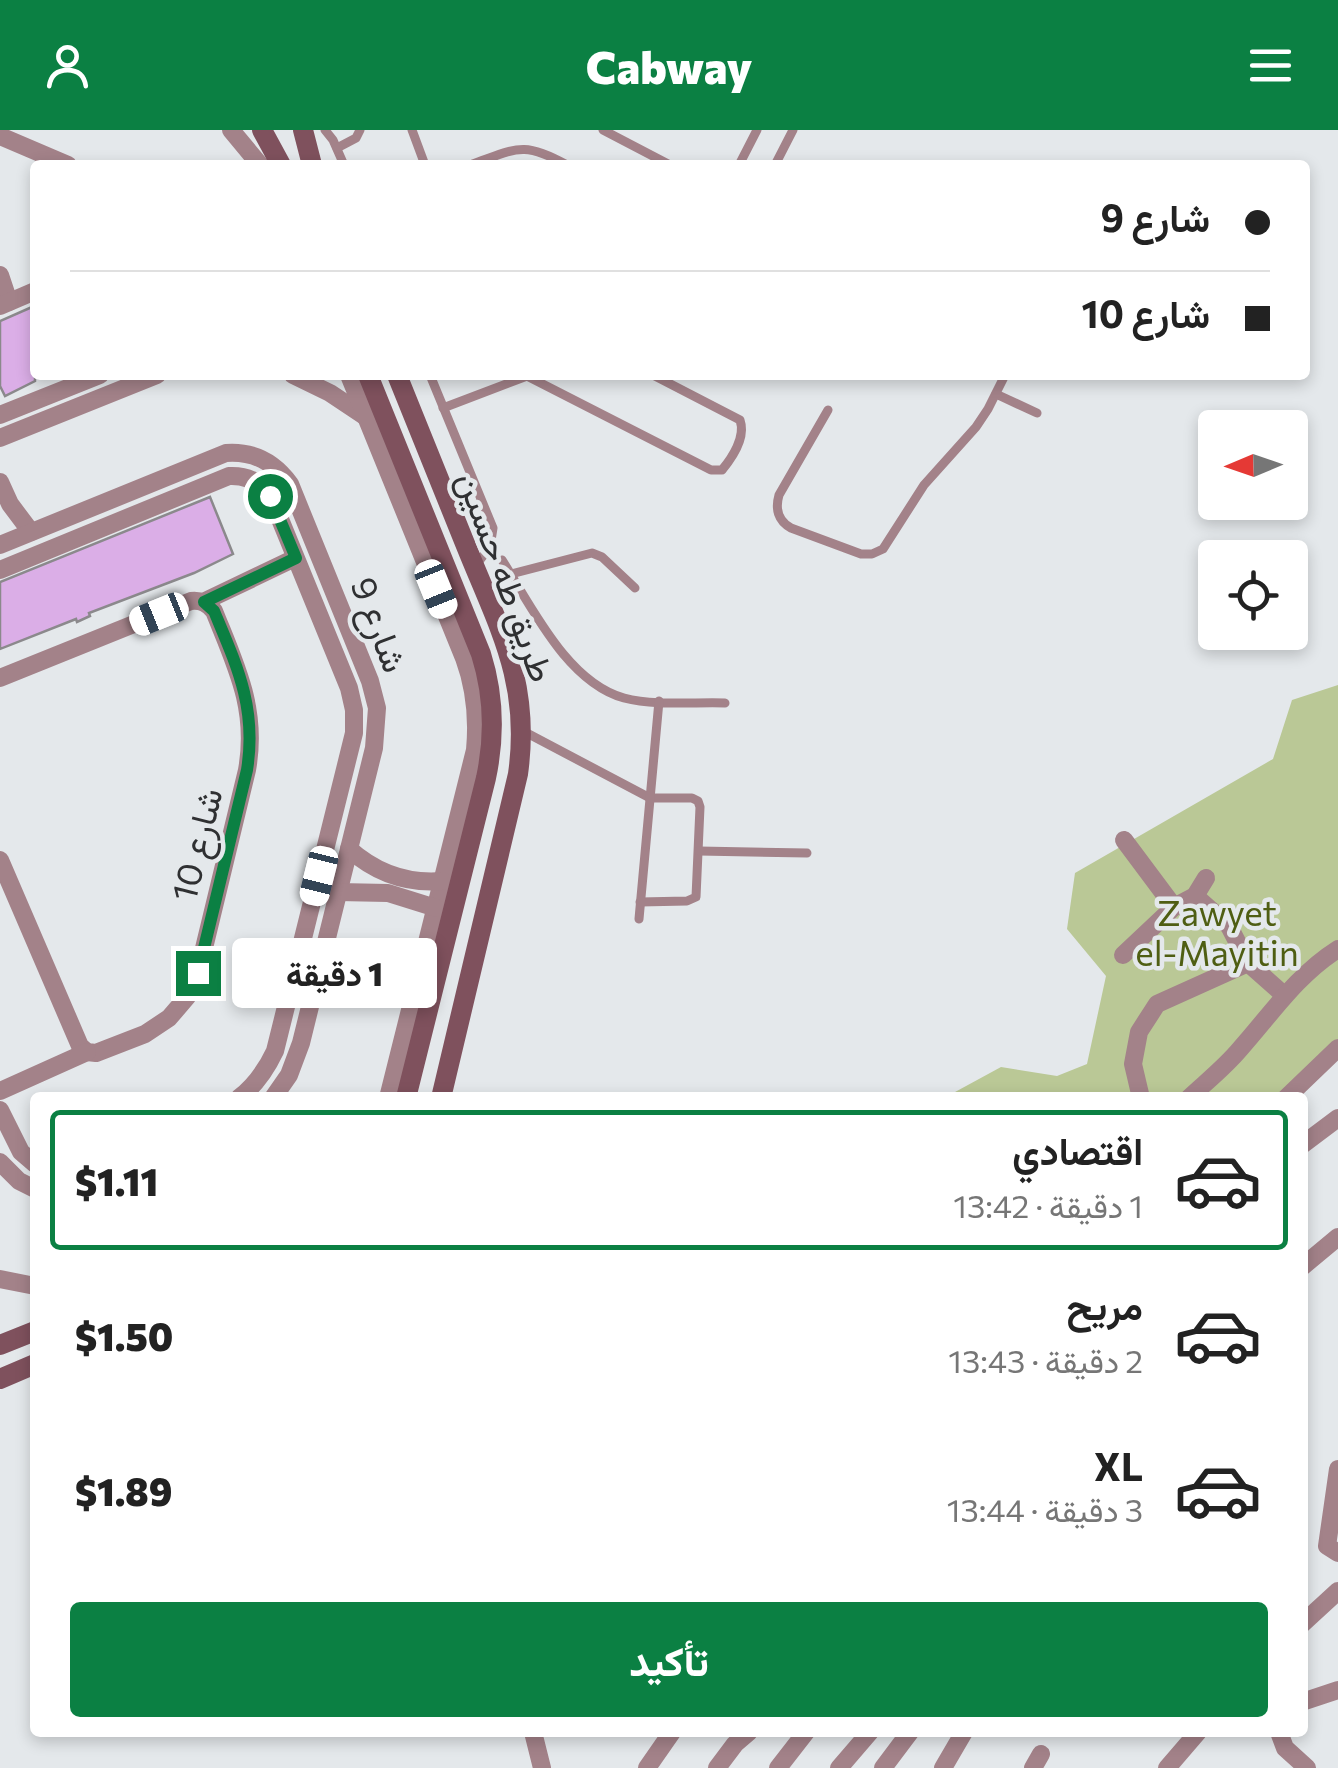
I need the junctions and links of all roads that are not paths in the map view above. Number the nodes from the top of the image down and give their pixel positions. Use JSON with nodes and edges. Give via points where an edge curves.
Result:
{"nodes":[{"id":1,"x":231,"y":130,"type":"edge"},
{"id":2,"x":262,"y":130,"type":"edge"},
{"id":3,"x":326,"y":130,"type":"edge"},
{"id":4,"x":360,"y":130,"type":"edge"},
{"id":5,"x":412,"y":130,"type":"edge"},
{"id":6,"x":604,"y":130,"type":"edge"},
{"id":7,"x":757,"y":130,"type":"edge"},
{"id":8,"x":793,"y":130,"type":"edge"},
{"id":9,"x":0,"y":136,"type":"edge"},
{"id":10,"x":304,"y":137,"type":"edge"},
{"id":11,"x":337,"y":148,"type":"junction"},
{"id":12,"x":56,"y":160,"type":"edge"},
{"id":13,"x":270,"y":160,"type":"edge"},
{"id":14,"x":272,"y":160,"type":"edge"},
{"id":15,"x":275,"y":160,"type":"edge"},
{"id":16,"x":342,"y":160,"type":"edge"},
{"id":17,"x":424,"y":160,"type":"edge"},
{"id":18,"x":486,"y":160,"type":"edge"},
{"id":19,"x":558,"y":160,"type":"edge"},
{"id":20,"x":661,"y":160,"type":"edge"},
{"id":21,"x":742,"y":160,"type":"edge"},
{"id":22,"x":778,"y":160,"type":"edge"},
{"id":23,"x":0,"y":275,"type":"edge"},
{"id":24,"x":30,"y":293,"type":"edge"},
{"id":25,"x":4,"y":304,"type":"edge"},
{"id":26,"x":88,"y":380,"type":"edge"},
{"id":27,"x":145,"y":380,"type":"edge"},
{"id":28,"x":304,"y":380,"type":"edge"},
{"id":29,"x":352,"y":380,"type":"edge"},
{"id":30,"x":369,"y":380,"type":"edge"},
{"id":31,"x":399,"y":380,"type":"edge"},
{"id":32,"x":432,"y":380,"type":"edge"},
{"id":33,"x":514,"y":380,"type":"edge"},
{"id":34,"x":536,"y":380,"type":"edge"},
{"id":35,"x":670,"y":380,"type":"edge"},
{"id":36,"x":1002,"y":380,"type":"edge"},
{"id":37,"x":996,"y":394,"type":"junction"},
{"id":38,"x":444,"y":408,"type":"junction"},
{"id":39,"x":828,"y":410,"type":"dead end"},
{"id":40,"x":1037,"y":413,"type":"dead end"},
{"id":41,"x":375,"y":414,"type":"junction"},
{"id":42,"x":0,"y":416,"type":"edge"},
{"id":43,"x":0,"y":438,"type":"edge"},
{"id":44,"x":162,"y":478,"type":"junction"},
{"id":45,"x":0,"y":482,"type":"edge"},
{"id":46,"x":171,"y":499,"type":"junction"},
{"id":47,"x":31,"y":532,"type":"junction"},
{"id":48,"x":0,"y":545,"type":"edge"},
{"id":49,"x":296,"y":558,"type":"junction"},
{"id":50,"x":502,"y":560,"type":"dead end"},
{"id":51,"x":474,"y":567,"type":"junction"},
{"id":52,"x":0,"y":570,"type":"edge"},
{"id":53,"x":511,"y":574,"type":"junction"},
{"id":54,"x":635,"y":588,"type":"dead end"},
{"id":55,"x":204,"y":602,"type":"junction"},
{"id":56,"x":351,"y":633,"type":"junction"},
{"id":57,"x":330,"y":642,"type":"junction"},
{"id":58,"x":0,"y":678,"type":"edge"},
{"id":59,"x":658,"y":701,"type":"junction"},
{"id":60,"x":726,"y":703,"type":"dead end"},
{"id":61,"x":523,"y":732,"type":"junction"},
{"id":62,"x":650,"y":798,"type":"junction"},
{"id":63,"x":465,"y":826,"type":"junction"},
{"id":64,"x":1124,"y":840,"type":"dead end"},
{"id":65,"x":349,"y":849,"type":"junction"},
{"id":66,"x":699,"y":852,"type":"junction"},
{"id":67,"x":807,"y":854,"type":"dead end"},
{"id":68,"x":0,"y":860,"type":"edge"},
{"id":69,"x":1206,"y":878,"type":"dead end"},
{"id":70,"x":442,"y":882,"type":"junction"},
{"id":71,"x":338,"y":892,"type":"junction"},
{"id":72,"x":1194,"y":896,"type":"junction"},
{"id":73,"x":640,"y":902,"type":"junction"},
{"id":74,"x":1174,"y":907,"type":"junction"},
{"id":75,"x":440,"y":916,"type":"junction"},
{"id":76,"x":639,"y":919,"type":"dead end"},
{"id":77,"x":1338,"y":949,"type":"edge"},
{"id":78,"x":300,"y":952,"type":"junction"},
{"id":79,"x":1123,"y":955,"type":"dead end"},
{"id":80,"x":322,"y":957,"type":"junction"},
{"id":81,"x":1248,"y":963,"type":"junction"},
{"id":82,"x":1284,"y":995,"type":"junction"},
{"id":83,"x":1338,"y":1048,"type":"edge"},
{"id":84,"x":87,"y":1052,"type":"junction"},
{"id":85,"x":0,"y":1091,"type":"edge"},
{"id":86,"x":246,"y":1092,"type":"edge"},
{"id":87,"x":277,"y":1092,"type":"edge"},
{"id":88,"x":390,"y":1092,"type":"edge"},
{"id":89,"x":407,"y":1092,"type":"edge"},
{"id":90,"x":442,"y":1092,"type":"edge"},
{"id":91,"x":1140,"y":1092,"type":"edge"},
{"id":92,"x":1195,"y":1092,"type":"edge"},
{"id":93,"x":1292,"y":1092,"type":"edge"},
{"id":94,"x":0,"y":1110,"type":"edge"},
{"id":95,"x":1338,"y":1118,"type":"edge"},
{"id":96,"x":1308,"y":1140,"type":"edge"},
{"id":97,"x":30,"y":1160,"type":"edge"},
{"id":98,"x":0,"y":1162,"type":"edge"},
{"id":99,"x":30,"y":1186,"type":"edge"},
{"id":100,"x":1338,"y":1238,"type":"edge"},
{"id":101,"x":1308,"y":1262,"type":"edge"},
{"id":102,"x":0,"y":1279,"type":"edge"},
{"id":103,"x":30,"y":1285,"type":"edge"},
{"id":104,"x":30,"y":1366,"type":"edge"},
{"id":105,"x":0,"y":1379,"type":"edge"},
{"id":106,"x":1338,"y":1469,"type":"edge"},
{"id":107,"x":1338,"y":1553,"type":"edge"},
{"id":108,"x":1338,"y":1591,"type":"edge"},
{"id":109,"x":1308,"y":1618,"type":"edge"},
{"id":110,"x":1336,"y":1693,"type":"edge"},
{"id":111,"x":1308,"y":1700,"type":"edge"},
{"id":112,"x":534,"y":1737,"type":"edge"},
{"id":113,"x":669,"y":1737,"type":"edge"},
{"id":114,"x":744,"y":1737,"type":"edge"},
{"id":115,"x":802,"y":1737,"type":"edge"},
{"id":116,"x":866,"y":1737,"type":"edge"},
{"id":117,"x":906,"y":1737,"type":"edge"},
{"id":118,"x":961,"y":1737,"type":"edge"},
{"id":119,"x":1194,"y":1737,"type":"edge"},
{"id":120,"x":1280,"y":1737,"type":"edge"},
{"id":121,"x":542,"y":1768,"type":"edge"},
{"id":122,"x":647,"y":1768,"type":"edge"},
{"id":123,"x":717,"y":1768,"type":"edge"},
{"id":124,"x":778,"y":1768,"type":"edge"},
{"id":125,"x":839,"y":1768,"type":"edge"},
{"id":126,"x":882,"y":1768,"type":"edge"},
{"id":127,"x":943,"y":1768,"type":"edge"},
{"id":128,"x":1167,"y":1768,"type":"edge"},
{"id":129,"x":1307,"y":1768,"type":"edge"}],
"edges":[{"from":1,"to":13,"type":"street"},
{"from":2,"to":14,"type":"main road"},
{"from":3,"to":11,"type":"lane"},
{"from":4,"to":11,"type":"lane"},
{"from":5,"to":17,"type":"lane"},
{"from":6,"to":20,"type":"lane"},
{"from":7,"to":21,"type":"lane"},
{"from":8,"to":22,"type":"lane"},
{"from":9,"to":12,"type":"street"},
{"from":10,"to":15,"type":"main road"},
{"from":11,"to":16,"type":"lane"},
{"from":18,"to":19,"type":"lane","via":[[523,148]]},
{"from":23,"to":25,"type":"street"},
{"from":24,"to":25,"type":"street"},
{"from":26,"to":42,"type":"street"},
{"from":27,"to":43,"type":"street"},
{"from":28,"to":41,"type":"street"},
{"from":29,"to":41,"type":"street"},
{"from":30,"to":41,"type":"main road","name":"طريق طه حسين"},
{"from":31,"to":51,"type":"main road","name":"طريق طه حسين"},
{"from":32,"to":38,"type":"lane"},
{"from":33,"to":38,"type":"lane"},
{"from":34,"to":35,"type":"lane","via":[[722,470],[743,425]]},
{"from":36,"to":37,"type":"lane"},
{"from":37,"to":39,"type":"lane","via":[[917,494],[888,545],[872,554],[792,528],[778,514],[779,495]]},
{"from":37,"to":40,"type":"lane"},
{"from":38,"to":51,"type":"lane","via":[[493,528],[490,547]]},
{"from":41,"to":63,"type":"main road","name":"طريق طه حسين","via":[[486,669],[490,762]]},
{"from":44,"to":46,"type":"street"},
{"from":44,"to":47,"type":"street","name":"شارع 9"},
{"from":44,"to":56,"type":"street","name":"شارع 9","via":[[236,452],[276,468],[295,494]]},
{"from":45,"to":47,"type":"street"},
{"from":46,"to":49,"type":"street","name":"شارع 9","via":[[222,478],[250,478],[270,496]]},
{"from":46,"to":52,"type":"street","name":"شارع 9"},
{"from":47,"to":48,"type":"street","name":"شارع 9"},
{"from":49,"to":55,"type":"street"},
{"from":49,"to":57,"type":"street","name":"شارع 9"},
{"from":50,"to":53,"type":"lane"},
{"from":51,"to":61,"type":"main road","name":"طريق طه حسين","via":[[509,653]]},
{"from":53,"to":54,"type":"lane","via":[[592,554]]},
{"from":53,"to":59,"type":"lane","via":[[566,658],[591,683],[623,698]]},
{"from":55,"to":58,"type":"street","via":[[191,601]]},
{"from":55,"to":84,"type":"street","name":"شارع 10","via":[[214,611],[245,689],[250,740],[198,973],[179,1007],[158,1026]]},
{"from":56,"to":57,"type":"street"},
{"from":56,"to":65,"type":"street","name":"شارع 9","via":[[377,721]]},
{"from":57,"to":78,"type":"street","name":"شارع 9","via":[[352,699],[354,732]]},
{"from":59,"to":60,"type":"lane"},
{"from":59,"to":62,"type":"lane"},
{"from":61,"to":62,"type":"lane"},
{"from":61,"to":90,"type":"main road","name":"طريق طه حسين"},
{"from":62,"to":66,"type":"lane","via":[[698,801]]},
{"from":62,"to":73,"type":"lane"},
{"from":63,"to":70,"type":"street"},
{"from":63,"to":75,"type":"main road","name":"طريق طه حسين"},
{"from":64,"to":74,"type":"street"},
{"from":65,"to":70,"type":"street","via":[[385,874]]},
{"from":65,"to":71,"type":"street","name":"شارع 9"},
{"from":66,"to":67,"type":"lane"},
{"from":66,"to":73,"type":"lane","via":[[694,900]]},
{"from":68,"to":84,"type":"street"},
{"from":69,"to":72,"type":"street"},
{"from":70,"to":75,"type":"street"},
{"from":71,"to":75,"type":"street","via":[[388,893]]},
{"from":71,"to":80,"type":"street","name":"شارع 9"},
{"from":72,"to":74,"type":"street"},
{"from":72,"to":81,"type":"street","via":[[1229,926]]},
{"from":73,"to":76,"type":"lane"},
{"from":74,"to":79,"type":"street"},
{"from":75,"to":88,"type":"street"},
{"from":75,"to":89,"type":"main road","name":"طريق طه حسين"},
{"from":77,"to":82,"type":"street"},
{"from":78,"to":80,"type":"street"},
{"from":78,"to":86,"type":"street","name":"شارع 9","via":[[275,1051]]},
{"from":80,"to":87,"type":"street","name":"شارع 9","via":[[296,1059]]},
{"from":81,"to":82,"type":"street"},
{"from":81,"to":91,"type":"street","via":[[1157,1004],[1138,1032],[1133,1064]]},
{"from":82,"to":92,"type":"street"},
{"from":83,"to":93,"type":"street"},
{"from":84,"to":85,"type":"street","name":"شارع 10"},
{"from":94,"to":97,"type":"street"},
{"from":95,"to":96,"type":"street"},
{"from":98,"to":99,"type":"street"},
{"from":100,"to":101,"type":"street"},
{"from":102,"to":103,"type":"street"},
{"from":104,"to":105,"type":"main road"},
{"from":106,"to":107,"type":"street","via":[[1327,1546]]},
{"from":108,"to":109,"type":"street"},
{"from":110,"to":111,"type":"street"},
{"from":112,"to":121,"type":"street"},
{"from":113,"to":122,"type":"street"},
{"from":114,"to":123,"type":"street"},
{"from":115,"to":124,"type":"street"},
{"from":116,"to":125,"type":"street"},
{"from":117,"to":126,"type":"street"},
{"from":118,"to":127,"type":"street"},
{"from":119,"to":128,"type":"street"},
{"from":120,"to":129,"type":"street"}]}
